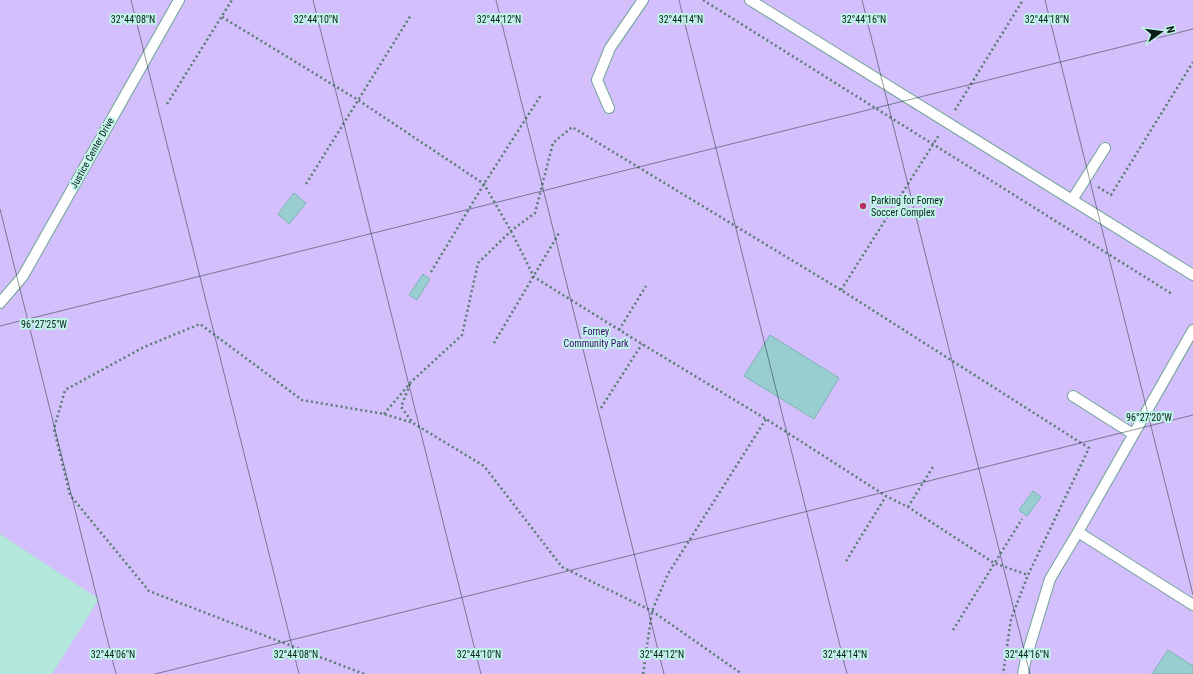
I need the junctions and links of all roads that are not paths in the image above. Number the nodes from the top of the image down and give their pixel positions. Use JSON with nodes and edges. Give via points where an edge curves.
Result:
{"nodes":[{"id":1,"x":179,"y":0,"type":"edge"},
{"id":2,"x":643,"y":0,"type":"edge"},
{"id":3,"x":750,"y":0,"type":"edge"},
{"id":4,"x":609,"y":108,"type":"dead end"},
{"id":5,"x":1105,"y":148,"type":"dead end"},
{"id":6,"x":1072,"y":200,"type":"junction"},
{"id":7,"x":1193,"y":275,"type":"edge"},
{"id":8,"x":0,"y":303,"type":"edge"},
{"id":9,"x":1193,"y":330,"type":"edge"},
{"id":10,"x":1073,"y":396,"type":"dead end"},
{"id":11,"x":1133,"y":434,"type":"junction"},
{"id":12,"x":1078,"y":532,"type":"junction"},
{"id":13,"x":1193,"y":605,"type":"edge"},
{"id":14,"x":1023,"y":674,"type":"edge"}],
"edges":[{"from":1,"to":8,"type":"lane","name":"Justice Center Drive","via":[[23,276]]},
{"from":2,"to":4,"type":"lane","via":[[610,48],[598,80]]},
{"from":3,"to":6,"type":"lane"},
{"from":5,"to":6,"type":"lane"},
{"from":6,"to":7,"type":"lane"},
{"from":9,"to":11,"type":"lane"},
{"from":10,"to":11,"type":"lane"},
{"from":11,"to":12,"type":"lane"},
{"from":12,"to":13,"type":"lane"},
{"from":12,"to":14,"type":"lane","via":[[1050,579]]}]}
